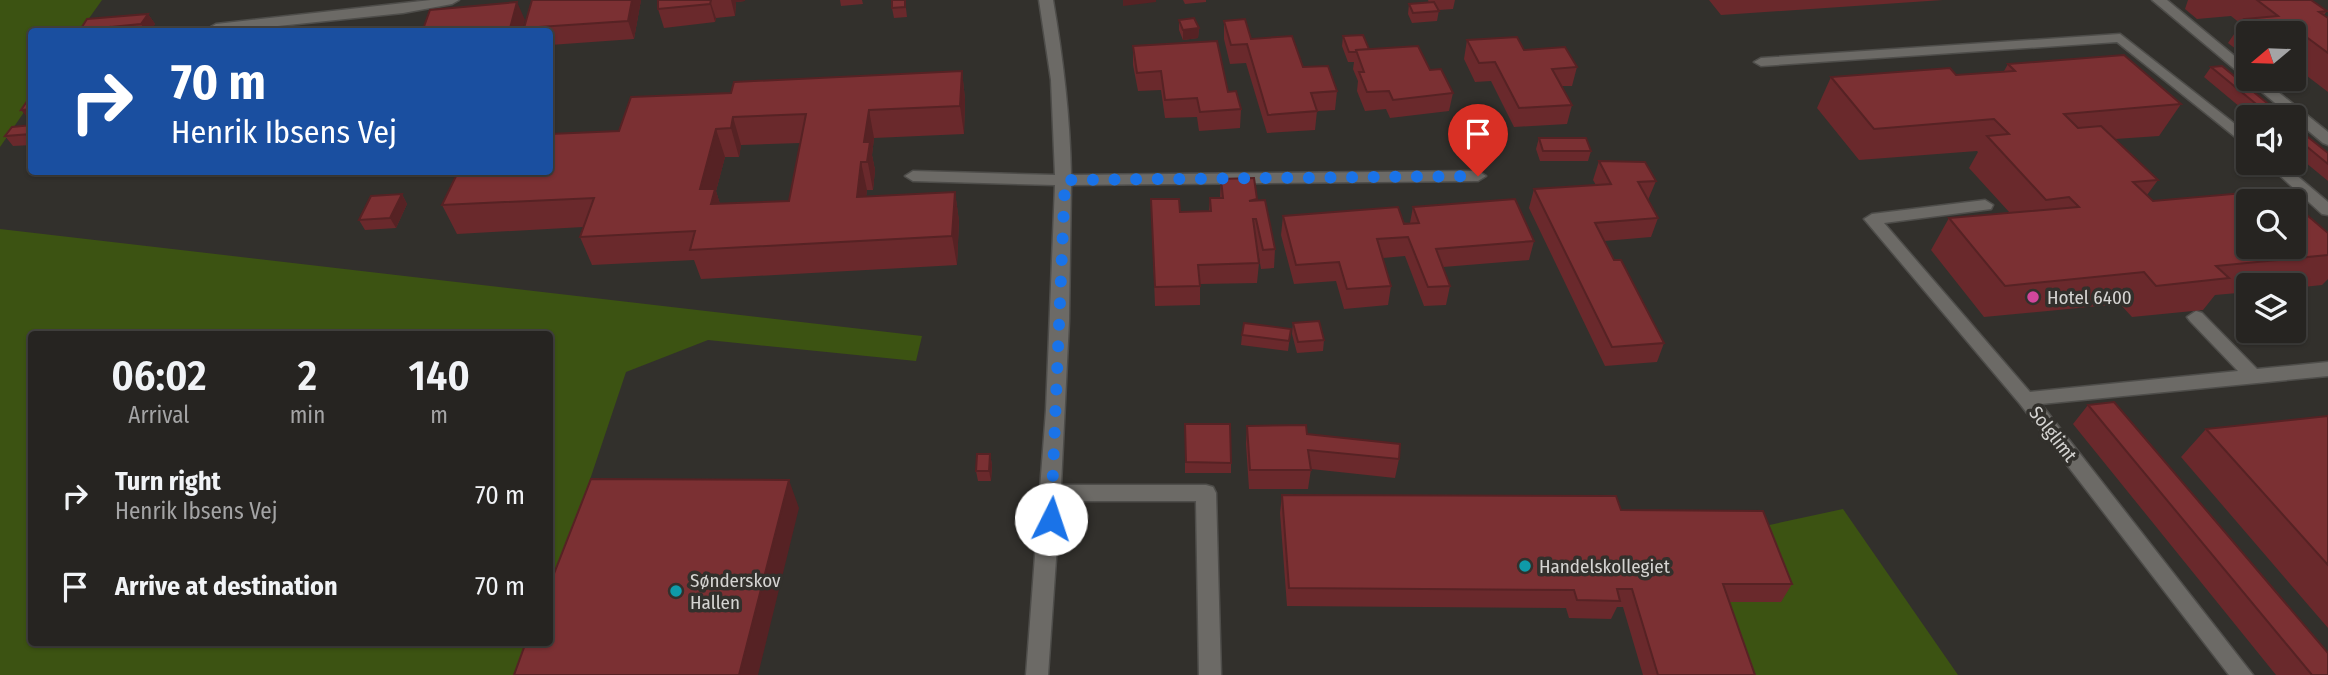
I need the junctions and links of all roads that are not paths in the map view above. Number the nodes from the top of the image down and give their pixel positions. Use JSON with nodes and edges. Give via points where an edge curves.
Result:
{"nodes":[{"id":1,"x":452,"y":0,"type":"edge"},
{"id":2,"x":1046,"y":0,"type":"edge"},
{"id":3,"x":2158,"y":0,"type":"edge"},
{"id":4,"x":216,"y":28,"type":"dead end"},
{"id":5,"x":1760,"y":62,"type":"dead end"},
{"id":6,"x":2236,"y":64,"type":"edge"},
{"id":7,"x":2269,"y":91,"type":"edge"},
{"id":8,"x":2236,"y":132,"type":"edge"},
{"id":9,"x":2328,"y":140,"type":"edge"},
{"id":10,"x":2287,"y":175,"type":"edge"},
{"id":11,"x":913,"y":176,"type":"dead end"},
{"id":12,"x":1478,"y":176,"type":"dead end"},
{"id":13,"x":1065,"y":180,"type":"junction"},
{"id":14,"x":1985,"y":205,"type":"dead end"},
{"id":15,"x":2328,"y":210,"type":"edge"},
{"id":16,"x":2196,"y":317,"type":"edge"},
{"id":17,"x":2328,"y":369,"type":"edge"},
{"id":18,"x":2253,"y":376,"type":"junction"},
{"id":19,"x":2026,"y":399,"type":"junction"},
{"id":20,"x":1053,"y":493,"type":"junction"},
{"id":21,"x":1037,"y":675,"type":"edge"},
{"id":22,"x":1210,"y":675,"type":"edge"},
{"id":23,"x":2242,"y":675,"type":"edge"}],
"edges":[{"from":1,"to":4,"type":"street"},
{"from":2,"to":13,"type":"street","via":[[1054,36]]},
{"from":3,"to":6,"type":"street"},
{"from":5,"to":8,"type":"street","via":[[2120,38]]},
{"from":7,"to":9,"type":"street"},
{"from":10,"to":15,"type":"street"},
{"from":11,"to":13,"type":"street"},
{"from":12,"to":13,"type":"street"},
{"from":13,"to":20,"type":"street"},
{"from":14,"to":19,"type":"street","via":[[1872,219]]},
{"from":16,"to":18,"type":"street"},
{"from":17,"to":18,"type":"street","name":"Solglimt"},
{"from":18,"to":19,"type":"street","name":"Solglimt"},
{"from":19,"to":23,"type":"street","name":"Solglimt"},
{"from":20,"to":21,"type":"street"},
{"from":20,"to":22,"type":"street","via":[[1206,493]]}]}
